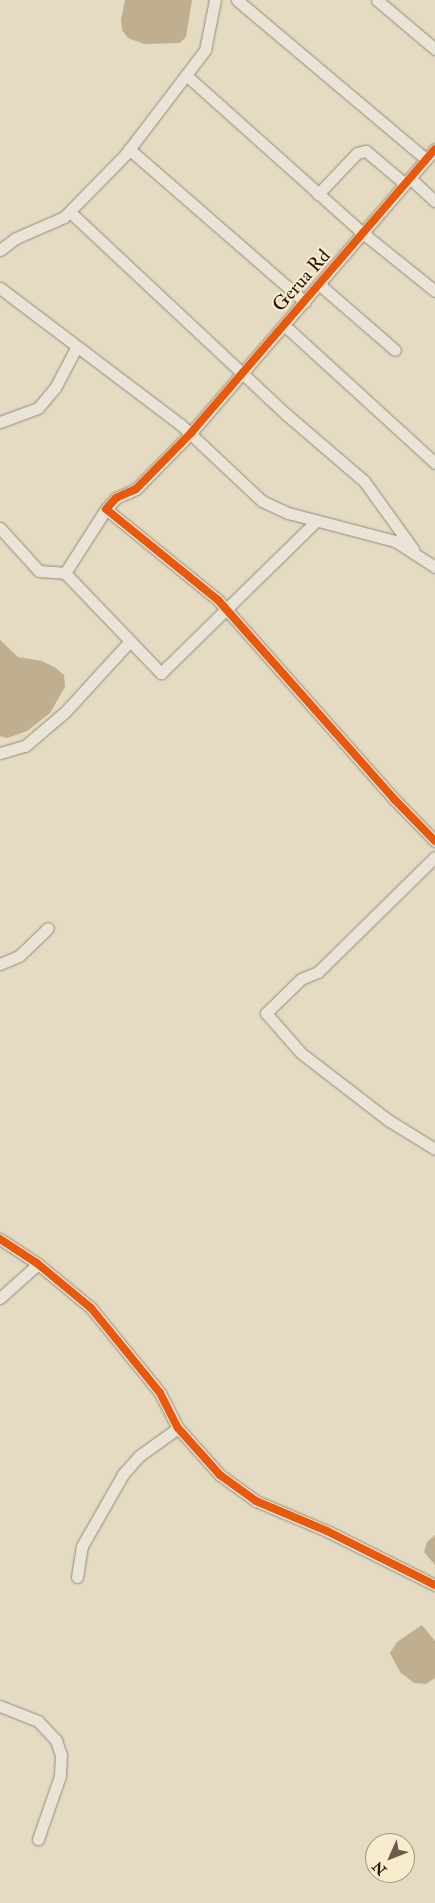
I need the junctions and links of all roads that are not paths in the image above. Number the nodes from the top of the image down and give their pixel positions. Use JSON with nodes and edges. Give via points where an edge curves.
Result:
{"nodes":[{"id":1,"x":214,"y":0,"type":"edge"},
{"id":2,"x":237,"y":0,"type":"edge"},
{"id":3,"x":377,"y":0,"type":"edge"},
{"id":4,"x":435,"y":49,"type":"edge"},
{"id":5,"x":186,"y":75,"type":"junction"},
{"id":6,"x":129,"y":149,"type":"junction"},
{"id":7,"x":435,"y":149,"type":"edge"},
{"id":8,"x":426,"y":159,"type":"junction"},
{"id":9,"x":407,"y":181,"type":"junction"},
{"id":10,"x":318,"y":194,"type":"junction"},
{"id":11,"x":435,"y":201,"type":"edge"},
{"id":12,"x":70,"y":212,"type":"junction"},
{"id":13,"x":364,"y":234,"type":"junction"},
{"id":14,"x":0,"y":250,"type":"edge"},
{"id":15,"x":320,"y":285,"type":"junction"},
{"id":16,"x":0,"y":288,"type":"edge"},
{"id":17,"x":435,"y":291,"type":"edge"},
{"id":18,"x":305,"y":302,"type":"junction"},
{"id":19,"x":284,"y":325,"type":"junction"},
{"id":20,"x":76,"y":348,"type":"junction"},
{"id":21,"x":396,"y":350,"type":"dead end"},
{"id":22,"x":241,"y":373,"type":"junction"},
{"id":23,"x":0,"y":422,"type":"edge"},
{"id":24,"x":191,"y":433,"type":"junction"},
{"id":25,"x":435,"y":463,"type":"edge"},
{"id":26,"x":106,"y":508,"type":"junction"},
{"id":27,"x":316,"y":521,"type":"junction"},
{"id":28,"x":0,"y":528,"type":"edge"},
{"id":29,"x":414,"y":550,"type":"junction"},
{"id":30,"x":435,"y":567,"type":"edge"},
{"id":31,"x":65,"y":573,"type":"junction"},
{"id":32,"x":226,"y":610,"type":"junction"},
{"id":33,"x":130,"y":641,"type":"junction"},
{"id":34,"x":0,"y":753,"type":"edge"},
{"id":35,"x":435,"y":841,"type":"edge"},
{"id":36,"x":435,"y":857,"type":"edge"},
{"id":37,"x":48,"y":928,"type":"dead end"},
{"id":38,"x":0,"y":964,"type":"edge"},
{"id":39,"x":435,"y":1150,"type":"edge"},
{"id":40,"x":0,"y":1239,"type":"edge"},
{"id":41,"x":38,"y":1264,"type":"junction"},
{"id":42,"x":0,"y":1298,"type":"edge"},
{"id":43,"x":178,"y":1428,"type":"junction"},
{"id":44,"x":76,"y":1577,"type":"dead end"},
{"id":45,"x":435,"y":1585,"type":"edge"},
{"id":46,"x":0,"y":1706,"type":"edge"},
{"id":47,"x":38,"y":1839,"type":"dead end"}],
"edges":[{"from":1,"to":5,"type":"street","via":[[205,50]]},
{"from":2,"to":8,"type":"street"},
{"from":3,"to":4,"type":"street"},
{"from":5,"to":6,"type":"street"},
{"from":5,"to":10,"type":"street"},
{"from":6,"to":12,"type":"street"},
{"from":6,"to":18,"type":"street"},
{"from":7,"to":8,"type":"street","name":"Gerua Rd"},
{"from":8,"to":9,"type":"street","name":"Gerua Rd"},
{"from":9,"to":10,"type":"street","via":[[366,151],[357,153]]},
{"from":9,"to":11,"type":"street"},
{"from":9,"to":13,"type":"street","name":"Gerua Rd"},
{"from":10,"to":13,"type":"street"},
{"from":12,"to":14,"type":"street","via":[[16,238]]},
{"from":12,"to":22,"type":"street"},
{"from":13,"to":15,"type":"street","name":"Gerua Rd"},
{"from":13,"to":17,"type":"street"},
{"from":15,"to":18,"type":"street","name":"Gerua Rd"},
{"from":15,"to":21,"type":"street"},
{"from":16,"to":20,"type":"street"},
{"from":18,"to":19,"type":"street","name":"Gerua Rd"},
{"from":19,"to":22,"type":"street","name":"Gerua Rd"},
{"from":19,"to":25,"type":"street"},
{"from":20,"to":23,"type":"street","via":[[55,388],[38,408]]},
{"from":20,"to":24,"type":"street"},
{"from":22,"to":24,"type":"street","name":"Gerua Rd"},
{"from":22,"to":29,"type":"street","via":[[364,481]]},
{"from":24,"to":26,"type":"street","name":"Gerua Rd","via":[[136,489],[116,498]]},
{"from":24,"to":27,"type":"street","via":[[262,502]]},
{"from":26,"to":31,"type":"street"},
{"from":26,"to":32,"type":"street"},
{"from":27,"to":29,"type":"street","via":[[395,541]]},
{"from":27,"to":32,"type":"street"},
{"from":28,"to":31,"type":"street","via":[[39,571]]},
{"from":29,"to":30,"type":"street"},
{"from":31,"to":33,"type":"street"},
{"from":32,"to":33,"type":"street","via":[[161,673]]},
{"from":32,"to":35,"type":"street"},
{"from":33,"to":34,"type":"street","via":[[65,712],[25,746]]},
{"from":36,"to":39,"type":"street","via":[[318,972],[301,979],[266,1013],[301,1053],[388,1120]]},
{"from":37,"to":38,"type":"street","via":[[19,956]]},
{"from":40,"to":41,"type":"street"},
{"from":41,"to":42,"type":"street"},
{"from":41,"to":43,"type":"street","via":[[91,1308],[160,1393]]},
{"from":43,"to":44,"type":"street","via":[[139,1456],[123,1474],[82,1546]]},
{"from":43,"to":45,"type":"street","via":[[220,1476],[250,1497],[327,1530]]},
{"from":46,"to":47,"type":"street","via":[[38,1721],[56,1740],[61,1755],[60,1776]]}]}
